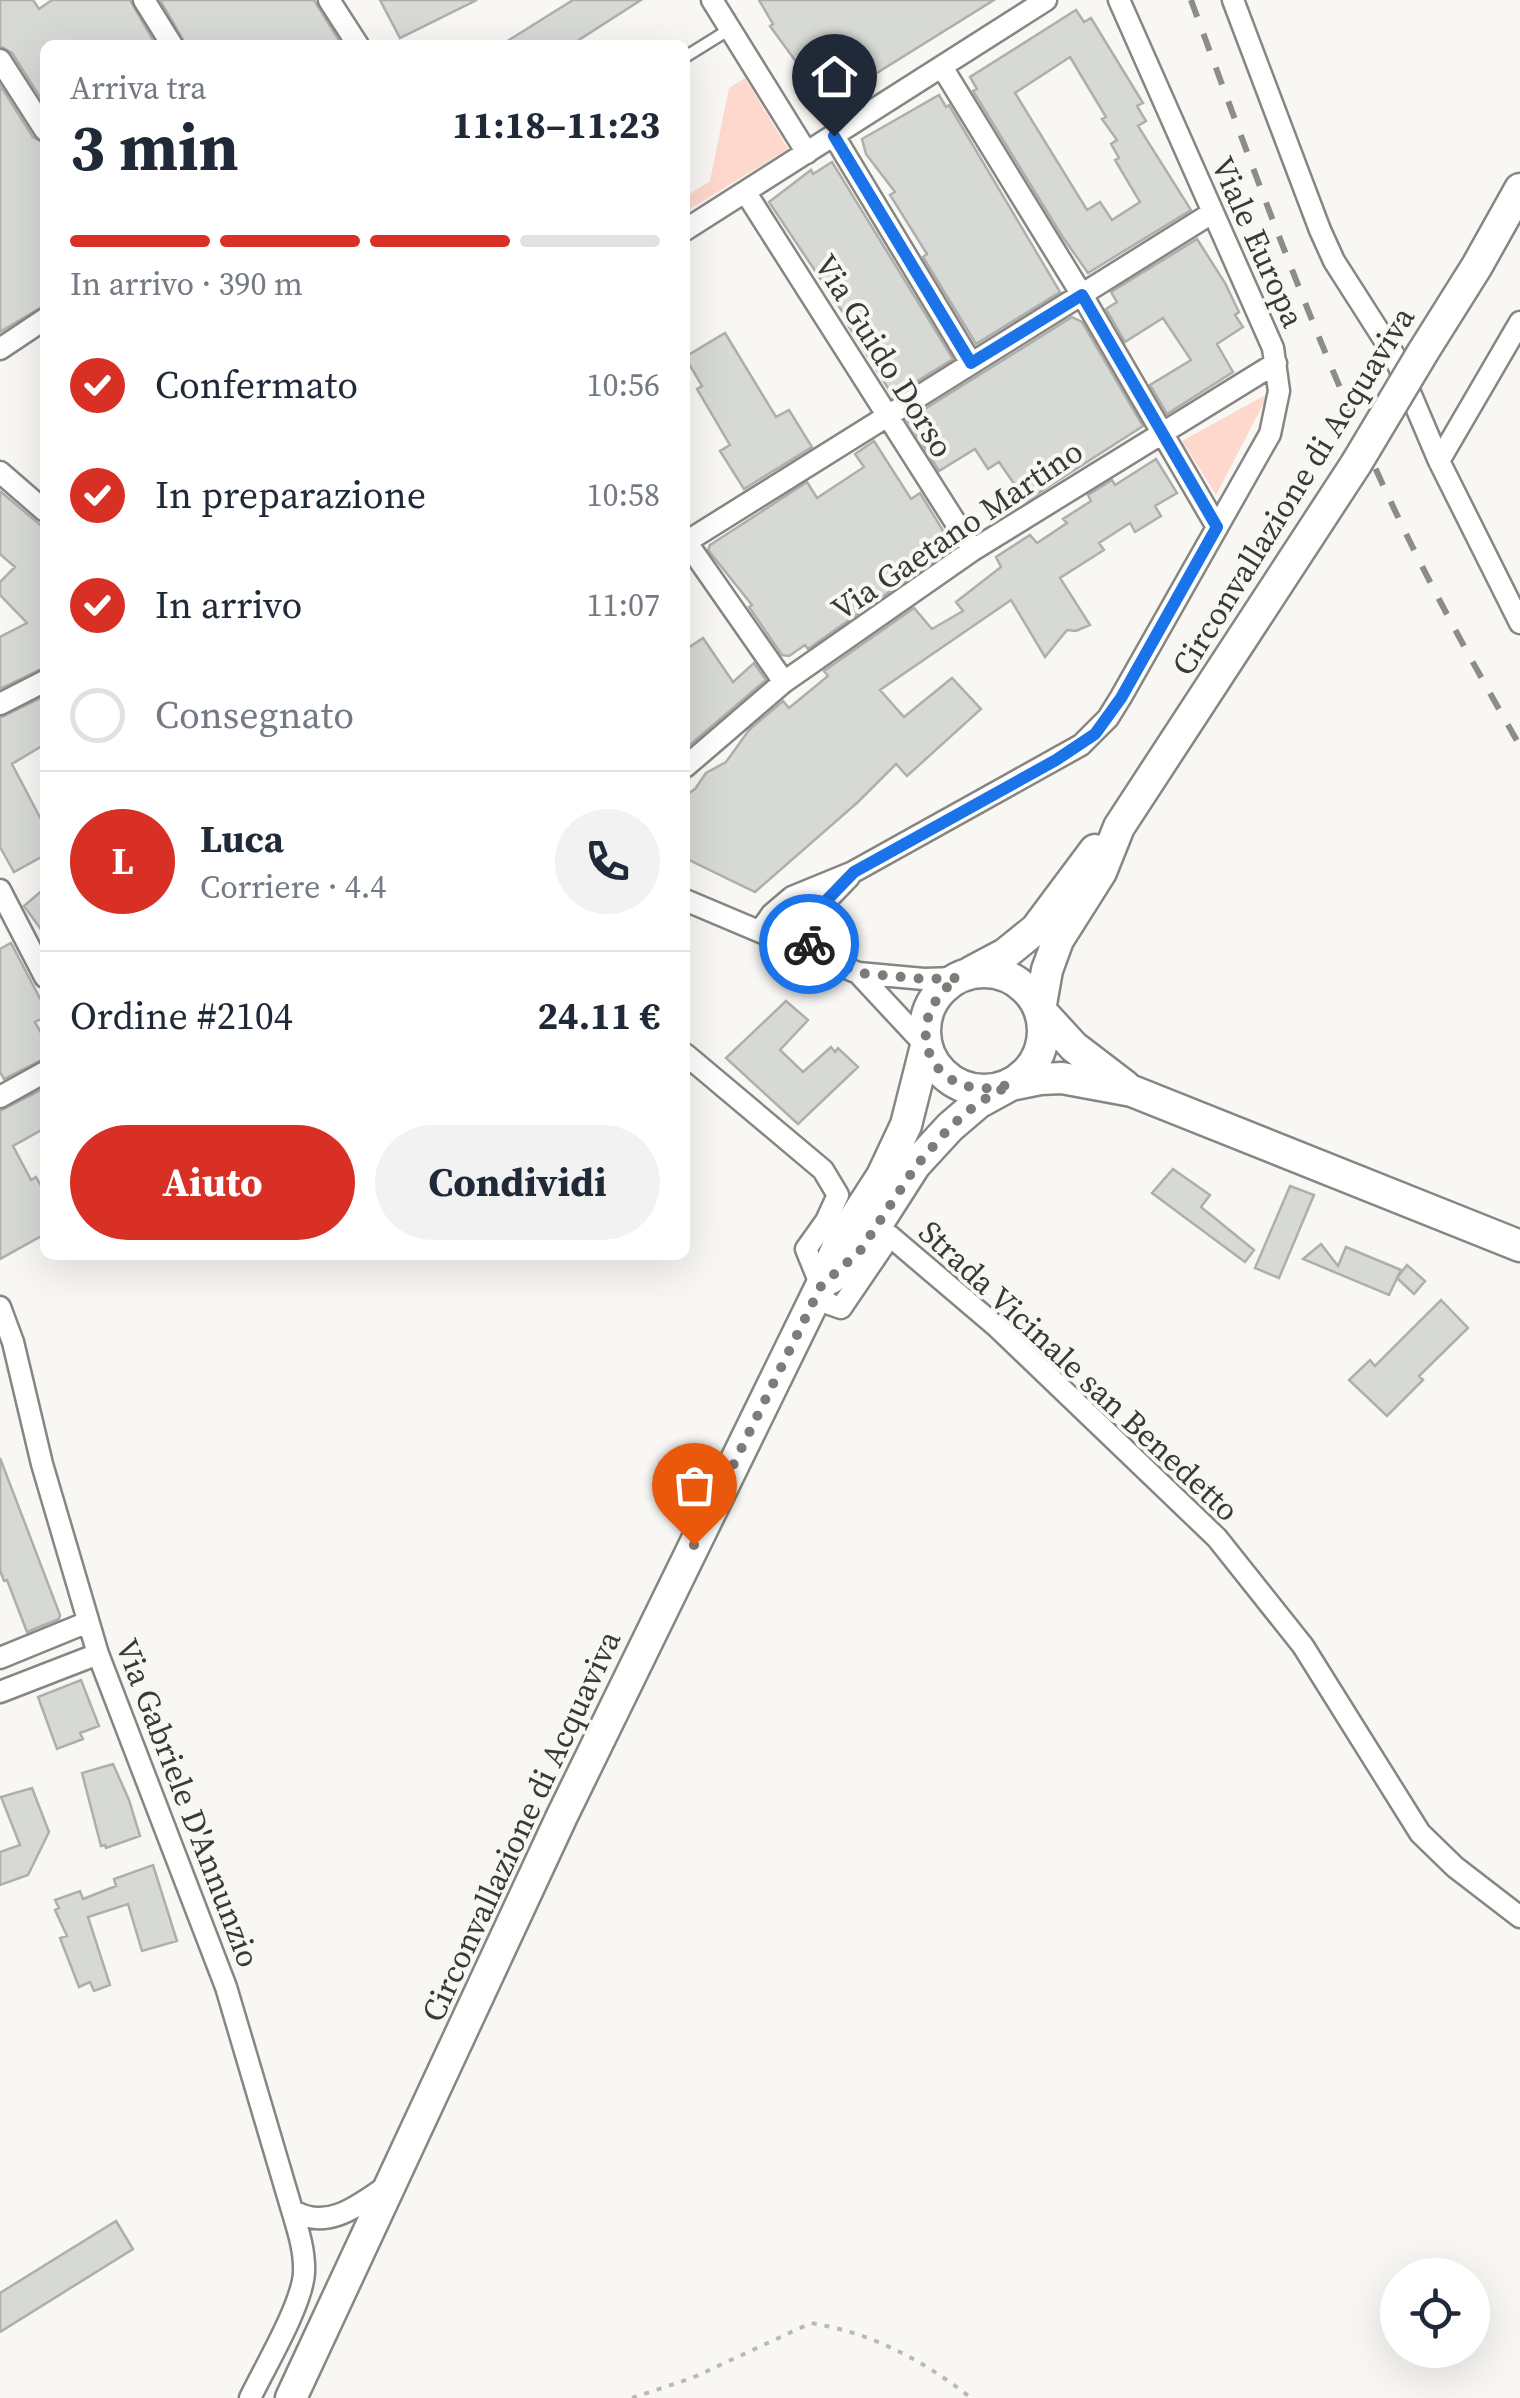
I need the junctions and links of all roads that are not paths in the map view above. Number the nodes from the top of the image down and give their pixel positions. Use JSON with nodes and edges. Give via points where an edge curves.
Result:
{"nodes":[{"id":1,"x":144,"y":0,"type":"edge"},
{"id":2,"x":329,"y":0,"type":"edge"},
{"id":3,"x":712,"y":0,"type":"edge"},
{"id":4,"x":1046,"y":0,"type":"edge"},
{"id":5,"x":1119,"y":0,"type":"edge"},
{"id":6,"x":1234,"y":0,"type":"edge"},
{"id":7,"x":730,"y":29,"type":"junction"},
{"id":8,"x":169,"y":40,"type":"edge"},
{"id":9,"x":355,"y":40,"type":"edge"},
{"id":10,"x":690,"y":54,"type":"edge"},
{"id":11,"x":0,"y":60,"type":"edge"},
{"id":12,"x":942,"y":67,"type":"junction"},
{"id":13,"x":40,"y":122,"type":"edge"},
{"id":14,"x":834,"y":136,"type":"junction"},
{"id":15,"x":807,"y":153,"type":"junction"},
{"id":16,"x":1520,"y":189,"type":"edge"},
{"id":17,"x":746,"y":193,"type":"junction"},
{"id":18,"x":1212,"y":214,"type":"junction"},
{"id":19,"x":690,"y":227,"type":"edge"},
{"id":20,"x":1082,"y":295,"type":"junction"},
{"id":21,"x":40,"y":322,"type":"edge"},
{"id":22,"x":1520,"y":322,"type":"edge"},
{"id":23,"x":0,"y":349,"type":"edge"},
{"id":24,"x":971,"y":363,"type":"junction"},
{"id":25,"x":1276,"y":363,"type":"junction"},
{"id":26,"x":886,"y":414,"type":"junction"},
{"id":27,"x":1159,"y":433,"type":"junction"},
{"id":28,"x":1439,"y":461,"type":"junction"},
{"id":29,"x":0,"y":472,"type":"edge"},
{"id":30,"x":40,"y":507,"type":"edge"},
{"id":31,"x":1217,"y":527,"type":"junction"},
{"id":32,"x":690,"y":538,"type":"edge"},
{"id":33,"x":690,"y":547,"type":"edge"},
{"id":34,"x":973,"y":550,"type":"junction"},
{"id":35,"x":1520,"y":622,"type":"edge"},
{"id":36,"x":784,"y":682,"type":"junction"},
{"id":37,"x":40,"y":683,"type":"edge"},
{"id":38,"x":0,"y":704,"type":"edge"},
{"id":39,"x":690,"y":764,"type":"edge"},
{"id":40,"x":1119,"y":827,"type":"junction"},
{"id":41,"x":854,"y":872,"type":"junction"},
{"id":42,"x":0,"y":890,"type":"edge"},
{"id":43,"x":690,"y":902,"type":"edge"},
{"id":44,"x":760,"y":931,"type":"junction"},
{"id":45,"x":808,"y":950,"type":"junction"},
{"id":46,"x":40,"y":967,"type":"edge"},
{"id":47,"x":858,"y":973,"type":"junction"},
{"id":48,"x":964,"y":975,"type":"junction"},
{"id":49,"x":1040,"y":1010,"type":"junction"},
{"id":50,"x":926,"y":1046,"type":"junction"},
{"id":51,"x":690,"y":1058,"type":"edge"},
{"id":52,"x":40,"y":1075,"type":"edge"},
{"id":53,"x":1011,"y":1084,"type":"junction"},
{"id":54,"x":1132,"y":1090,"type":"junction"},
{"id":55,"x":0,"y":1097,"type":"edge"},
{"id":56,"x":1520,"y":1246,"type":"edge"},
{"id":57,"x":818,"y":1293,"type":"junction"},
{"id":58,"x":0,"y":1307,"type":"edge"},
{"id":59,"x":88,"y":1622,"type":"junction"},
{"id":60,"x":98,"y":1654,"type":"junction"},
{"id":61,"x":0,"y":1658,"type":"edge"},
{"id":62,"x":0,"y":1692,"type":"edge"},
{"id":63,"x":1520,"y":1917,"type":"edge"},
{"id":64,"x":394,"y":2182,"type":"junction"},
{"id":65,"x":292,"y":2210,"type":"junction"},
{"id":66,"x":250,"y":2398,"type":"edge"},
{"id":67,"x":291,"y":2398,"type":"edge"}],
"edges":[{"from":1,"to":8,"type":"street"},
{"from":2,"to":9,"type":"street"},
{"from":3,"to":7,"type":"street"},
{"from":4,"to":12,"type":"street"},
{"from":5,"to":18,"type":"street","name":"Viale Europa"},
{"from":6,"to":28,"type":"street","via":[[1320,230],[1394,355]]},
{"from":7,"to":10,"type":"lane"},
{"from":7,"to":15,"type":"street"},
{"from":11,"to":13,"type":"street"},
{"from":12,"to":14,"type":"street"},
{"from":12,"to":20,"type":"street"},
{"from":14,"to":15,"type":"street"},
{"from":14,"to":24,"type":"street"},
{"from":15,"to":17,"type":"street"},
{"from":16,"to":40,"type":"main road","name":"Circonvallazione di Acquaviva","bridge":true,"via":[[1356,464]]},
{"from":17,"to":19,"type":"street"},
{"from":17,"to":26,"type":"street","name":"Via Guido Dorso"},
{"from":18,"to":20,"type":"street"},
{"from":18,"to":25,"type":"street","name":"Viale Europa"},
{"from":20,"to":24,"type":"street"},
{"from":20,"to":27,"type":"street"},
{"from":21,"to":23,"type":"street"},
{"from":22,"to":28,"type":"street"},
{"from":24,"to":26,"type":"street"},
{"from":25,"to":27,"type":"street","name":"Via Gaetano Martino"},
{"from":25,"to":31,"type":"street","name":"Viale Europa","via":[[1279,391],[1270,434]]},
{"from":26,"to":32,"type":"street"},
{"from":26,"to":34,"type":"street","name":"Via Guido Dorso"},
{"from":27,"to":31,"type":"street"},
{"from":27,"to":34,"type":"street","name":"Via Gaetano Martino"},
{"from":28,"to":35,"type":"street"},
{"from":29,"to":30,"type":"street"},
{"from":31,"to":41,"type":"street","name":"Viale Europa","via":[[1095,734]]},
{"from":33,"to":36,"type":"street"},
{"from":34,"to":36,"type":"street","name":"Via Gaetano Martino"},
{"from":36,"to":39,"type":"street","name":"Via Gaetano Martino"},
{"from":37,"to":38,"type":"street"},
{"from":40,"to":48,"type":"main road","via":[[1087,857],[1036,929]]},
{"from":40,"to":49,"type":"main road","via":[[1101,872],[1058,940]]},
{"from":41,"to":44,"type":"street","name":"Viale Europa","via":[[792,897]]},
{"from":41,"to":45,"type":"street","name":"Viale Europa","via":[[821,906]]},
{"from":42,"to":46,"type":"street"},
{"from":43,"to":44,"type":"street"},
{"from":44,"to":45,"type":"street"},
{"from":45,"to":47,"type":"street"},
{"from":47,"to":48,"type":"street"},
{"from":47,"to":50,"type":"street"},
{"from":48,"to":49,"type":"main road","via":[[989,971],[1020,983]]},
{"from":48,"to":50,"type":"main road","via":[[930,1006]]},
{"from":49,"to":53,"type":"main road","via":[[1042,1044]]},
{"from":49,"to":54,"type":"main road","via":[[1074,1047]]},
{"from":50,"to":53,"type":"main road","via":[[944,1076],[960,1086]]},
{"from":50,"to":57,"type":"main road","name":"Circonvallazione di Acquaviva","via":[[906,1126]]},
{"from":51,"to":57,"type":"street","via":[[834,1183],[838,1195],[806,1249]]},
{"from":52,"to":55,"type":"street"},
{"from":53,"to":54,"type":"main road","via":[[1062,1078]]},
{"from":53,"to":57,"type":"main road","via":[[950,1127],[860,1251]]},
{"from":54,"to":56,"type":"main road"},
{"from":57,"to":63,"type":"street","name":"Strada Vicinale san Benedetto","via":[[841,1308],[890,1236],[997,1327],[1218,1538],[1303,1646],[1420,1832]]},
{"from":57,"to":64,"type":"main road","name":"Circonvallazione di Acquaviva","via":[[562,1816]]},
{"from":58,"to":59,"type":"street","name":"Via Gabriele D'Annunzio"},
{"from":59,"to":60,"type":"street","name":"Via Gabriele D'Annunzio"},
{"from":59,"to":61,"type":"street"},
{"from":60,"to":62,"type":"street"},
{"from":60,"to":65,"type":"street","name":"Via Gabriele D'Annunzio","via":[[226,1987]]},
{"from":64,"to":65,"type":"street","via":[[322,2219]]},
{"from":64,"to":67,"type":"main road","name":"Circonvallazione di Acquaviva"},
{"from":65,"to":66,"type":"street","name":"Via Gabriele D'Annunzio","via":[[302,2285]]}]}
